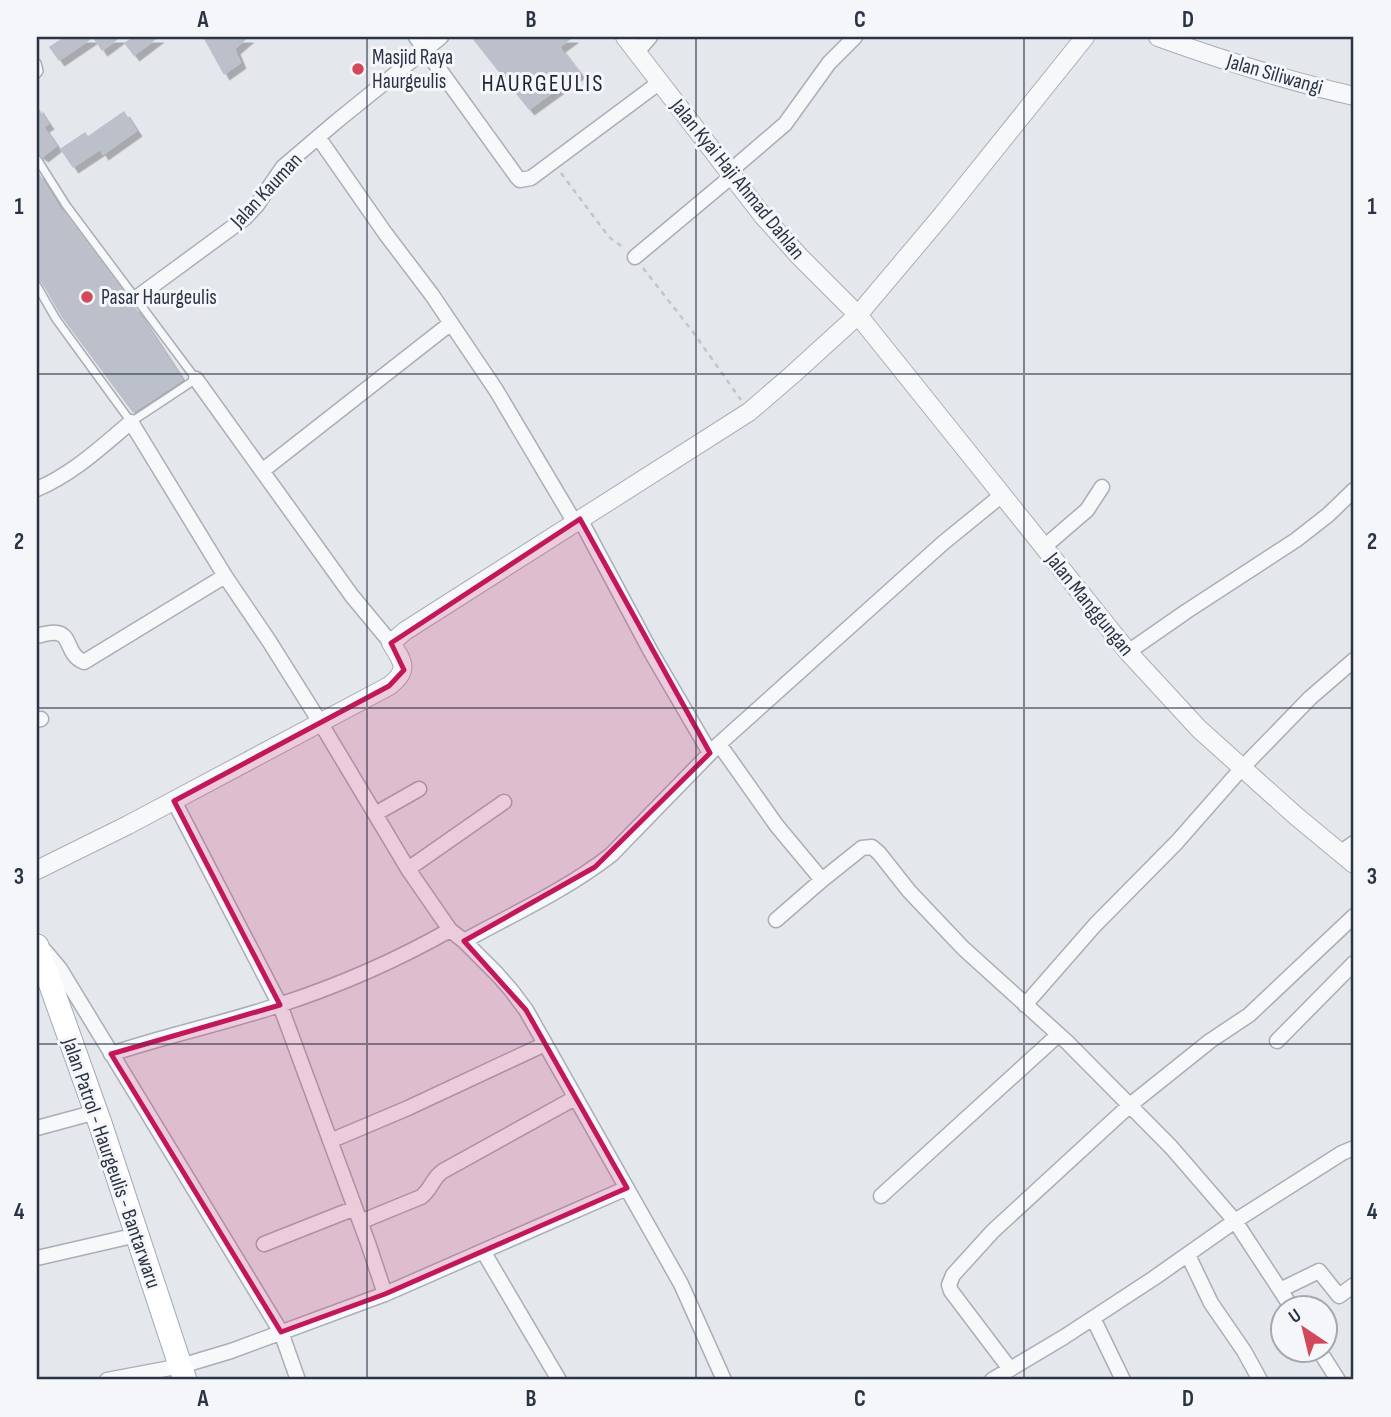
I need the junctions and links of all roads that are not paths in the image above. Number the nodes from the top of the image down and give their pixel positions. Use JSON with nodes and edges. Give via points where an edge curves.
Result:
{"nodes":[{"id":1,"x":416,"y":37,"type":"edge"},
{"id":2,"x":441,"y":37,"type":"edge"},
{"id":3,"x":625,"y":37,"type":"edge"},
{"id":4,"x":650,"y":37,"type":"edge"},
{"id":5,"x":855,"y":37,"type":"edge"},
{"id":6,"x":1085,"y":37,"type":"edge"},
{"id":7,"x":1158,"y":37,"type":"edge"},
{"id":8,"x":425,"y":49,"type":"junction"},
{"id":9,"x":637,"y":52,"type":"junction"},
{"id":10,"x":37,"y":63,"type":"edge"},
{"id":11,"x":37,"y":74,"type":"edge"},
{"id":12,"x":660,"y":82,"type":"junction"},
{"id":13,"x":1354,"y":96,"type":"edge"},
{"id":14,"x":318,"y":137,"type":"junction"},
{"id":15,"x":37,"y":159,"type":"edge"},
{"id":16,"x":730,"y":174,"type":"junction"},
{"id":17,"x":635,"y":257,"type":"road end"},
{"id":18,"x":37,"y":286,"type":"edge"},
{"id":19,"x":136,"y":298,"type":"junction"},
{"id":20,"x":858,"y":315,"type":"junction"},
{"id":21,"x":451,"y":323,"type":"junction"},
{"id":22,"x":196,"y":379,"type":"junction"},
{"id":23,"x":131,"y":422,"type":"junction"},
{"id":24,"x":262,"y":471,"type":"junction"},
{"id":25,"x":1102,"y":487,"type":"dead end"},
{"id":26,"x":37,"y":489,"type":"edge"},
{"id":27,"x":1354,"y":490,"type":"edge"},
{"id":28,"x":1002,"y":495,"type":"junction"},
{"id":29,"x":578,"y":521,"type":"junction"},
{"id":30,"x":1044,"y":547,"type":"junction"},
{"id":31,"x":226,"y":576,"type":"junction"},
{"id":32,"x":37,"y":636,"type":"edge"},
{"id":33,"x":391,"y":643,"type":"junction"},
{"id":34,"x":1128,"y":652,"type":"junction"},
{"id":35,"x":1354,"y":660,"type":"edge"},
{"id":36,"x":320,"y":722,"type":"junction"},
{"id":37,"x":714,"y":749,"type":"junction"},
{"id":38,"x":1242,"y":768,"type":"junction"},
{"id":39,"x":419,"y":789,"type":"dead end"},
{"id":40,"x":174,"y":801,"type":"junction"},
{"id":41,"x":504,"y":802,"type":"dead end"},
{"id":42,"x":375,"y":814,"type":"junction"},
{"id":43,"x":1350,"y":853,"type":"edge"},
{"id":44,"x":408,"y":869,"type":"junction"},
{"id":45,"x":37,"y":870,"type":"edge"},
{"id":46,"x":822,"y":880,"type":"junction"},
{"id":47,"x":1354,"y":916,"type":"edge"},
{"id":48,"x":776,"y":920,"type":"dead end"},
{"id":49,"x":450,"y":930,"type":"junction"},
{"id":50,"x":464,"y":941,"type":"junction"},
{"id":51,"x":37,"y":944,"type":"edge"},
{"id":52,"x":1354,"y":963,"type":"edge"},
{"id":53,"x":280,"y":1005,"type":"junction"},
{"id":54,"x":1025,"y":1005,"type":"junction"},
{"id":55,"x":1058,"y":1035,"type":"junction"},
{"id":56,"x":1277,"y":1041,"type":"dead end"},
{"id":57,"x":545,"y":1044,"type":"junction"},
{"id":58,"x":111,"y":1054,"type":"junction"},
{"id":59,"x":575,"y":1098,"type":"junction"},
{"id":60,"x":1130,"y":1105,"type":"junction"},
{"id":61,"x":96,"y":1112,"type":"junction"},
{"id":62,"x":37,"y":1128,"type":"edge"},
{"id":63,"x":330,"y":1141,"type":"junction"},
{"id":64,"x":1354,"y":1148,"type":"edge"},
{"id":65,"x":627,"y":1188,"type":"junction"},
{"id":66,"x":881,"y":1196,"type":"dead end"},
{"id":67,"x":358,"y":1215,"type":"junction"},
{"id":68,"x":1235,"y":1221,"type":"junction"},
{"id":69,"x":137,"y":1236,"type":"junction"},
{"id":70,"x":264,"y":1244,"type":"dead end"},
{"id":71,"x":483,"y":1251,"type":"junction"},
{"id":72,"x":1188,"y":1255,"type":"junction"},
{"id":73,"x":37,"y":1258,"type":"edge"},
{"id":74,"x":1354,"y":1286,"type":"edge"},
{"id":75,"x":1280,"y":1290,"type":"junction"},
{"id":76,"x":385,"y":1294,"type":"junction"},
{"id":77,"x":1283,"y":1294,"type":"edge"},
{"id":78,"x":1093,"y":1318,"type":"junction"},
{"id":79,"x":281,"y":1332,"type":"junction"},
{"id":80,"x":1328,"y":1364,"type":"edge"},
{"id":81,"x":1010,"y":1369,"type":"junction"},
{"id":82,"x":183,"y":1373,"type":"edge"},
{"id":83,"x":107,"y":1380,"type":"edge"},
{"id":84,"x":298,"y":1380,"type":"edge"},
{"id":85,"x":559,"y":1380,"type":"edge"},
{"id":86,"x":723,"y":1380,"type":"edge"},
{"id":87,"x":992,"y":1380,"type":"edge"},
{"id":88,"x":1123,"y":1380,"type":"edge"},
{"id":89,"x":1260,"y":1380,"type":"edge"},
{"id":90,"x":1338,"y":1380,"type":"edge"}],
"edges":[{"from":1,"to":8,"type":"street"},
{"from":2,"to":8,"type":"street","name":"Jalan Kauman"},
{"from":3,"to":9,"type":"street","name":"Jalan Kyai Haji Ahmad Dahlan"},
{"from":4,"to":9,"type":"street"},
{"from":5,"to":16,"type":"street","via":[[829,63],[785,124]]},
{"from":6,"to":20,"type":"street"},
{"from":7,"to":13,"type":"street","name":"Jalan Siliwangi"},
{"from":8,"to":12,"type":"street","via":[[517,177],[524,180]]},
{"from":8,"to":14,"type":"street","name":"Jalan Kauman"},
{"from":9,"to":12,"type":"street","name":"Jalan Kyai Haji Ahmad Dahlan"},
{"from":10,"to":11,"type":"lane"},
{"from":12,"to":16,"type":"street","name":"Jalan Kyai Haji Ahmad Dahlan"},
{"from":14,"to":19,"type":"street","name":"Jalan Kauman","via":[[283,167],[244,218]]},
{"from":14,"to":21,"type":"street"},
{"from":15,"to":19,"type":"lane"},
{"from":16,"to":17,"type":"street"},
{"from":16,"to":20,"type":"street","name":"Jalan Kyai Haji Ahmad Dahlan","via":[[800,257]]},
{"from":18,"to":23,"type":"lane"},
{"from":19,"to":22,"type":"lane"},
{"from":20,"to":28,"type":"street","name":"Jalan Manggungan"},
{"from":20,"to":29,"type":"street","via":[[748,412]]},
{"from":21,"to":24,"type":"street"},
{"from":21,"to":29,"type":"street"},
{"from":22,"to":23,"type":"lane"},
{"from":22,"to":24,"type":"street"},
{"from":23,"to":26,"type":"street","via":[[74,469]]},
{"from":23,"to":31,"type":"street"},
{"from":24,"to":33,"type":"street"},
{"from":25,"to":30,"type":"street","via":[[1087,510]]},
{"from":27,"to":34,"type":"street","via":[[1296,541]]},
{"from":28,"to":30,"type":"street","name":"Jalan Manggungan"},
{"from":28,"to":37,"type":"street"},
{"from":29,"to":33,"type":"street"},
{"from":29,"to":37,"type":"street","via":[[651,652]]},
{"from":30,"to":34,"type":"street","name":"Jalan Manggungan"},
{"from":31,"to":32,"type":"street","via":[[84,662],[61,634]]},
{"from":31,"to":36,"type":"street"},
{"from":33,"to":36,"type":"street","via":[[403,666],[397,680]]},
{"from":34,"to":38,"type":"street","name":"Jalan Manggungan"},
{"from":35,"to":38,"type":"street"},
{"from":36,"to":40,"type":"street"},
{"from":36,"to":42,"type":"street"},
{"from":37,"to":46,"type":"street"},
{"from":37,"to":50,"type":"street","via":[[611,855]]},
{"from":38,"to":43,"type":"street","name":"Jalan Manggungan","via":[[1296,816]]},
{"from":38,"to":54,"type":"street"},
{"from":39,"to":42,"type":"street"},
{"from":40,"to":45,"type":"street"},
{"from":40,"to":53,"type":"street"},
{"from":41,"to":44,"type":"street"},
{"from":42,"to":44,"type":"street"},
{"from":44,"to":49,"type":"street"},
{"from":46,"to":48,"type":"street"},
{"from":46,"to":54,"type":"street","via":[[862,848],[872,847],[963,948]]},
{"from":47,"to":60,"type":"street","via":[[1249,1015]]},
{"from":49,"to":50,"type":"street"},
{"from":49,"to":53,"type":"street","via":[[334,986]]},
{"from":50,"to":57,"type":"street","via":[[511,990]]},
{"from":51,"to":58,"type":"street","via":[[60,969]]},
{"from":51,"to":61,"type":"main road","name":"Jalan Patrol - Haurgeulis - Bantarwaru"},
{"from":52,"to":56,"type":"street"},
{"from":53,"to":58,"type":"street"},
{"from":53,"to":63,"type":"street"},
{"from":54,"to":55,"type":"street"},
{"from":55,"to":60,"type":"street"},
{"from":55,"to":66,"type":"street"},
{"from":57,"to":59,"type":"street"},
{"from":57,"to":63,"type":"street"},
{"from":58,"to":79,"type":"street"},
{"from":59,"to":65,"type":"street"},
{"from":59,"to":67,"type":"street","via":[[443,1171],[421,1197]]},
{"from":60,"to":68,"type":"street"},
{"from":60,"to":81,"type":"street","via":[[993,1231],[950,1280],[951,1291]]},
{"from":61,"to":62,"type":"street"},
{"from":61,"to":69,"type":"main road","name":"Jalan Patrol - Haurgeulis - Bantarwaru"},
{"from":63,"to":67,"type":"street"},
{"from":64,"to":68,"type":"street"},
{"from":65,"to":71,"type":"street"},
{"from":65,"to":86,"type":"street","via":[[681,1284]]},
{"from":67,"to":70,"type":"street"},
{"from":67,"to":76,"type":"street"},
{"from":68,"to":72,"type":"street"},
{"from":68,"to":75,"type":"street"},
{"from":69,"to":73,"type":"street"},
{"from":69,"to":82,"type":"main road","name":"Jalan Patrol - Haurgeulis - Bantarwaru"},
{"from":71,"to":76,"type":"street"},
{"from":71,"to":85,"type":"street"},
{"from":72,"to":78,"type":"street"},
{"from":72,"to":89,"type":"street","via":[[1211,1303]]},
{"from":74,"to":75,"type":"street","via":[[1339,1296],[1319,1270]]},
{"from":75,"to":77,"type":"street"},
{"from":76,"to":79,"type":"street"},
{"from":78,"to":81,"type":"street"},
{"from":78,"to":88,"type":"street"},
{"from":79,"to":82,"type":"street"},
{"from":79,"to":84,"type":"street"},
{"from":80,"to":90,"type":"street"},
{"from":81,"to":87,"type":"street"},
{"from":82,"to":83,"type":"street"}]}
